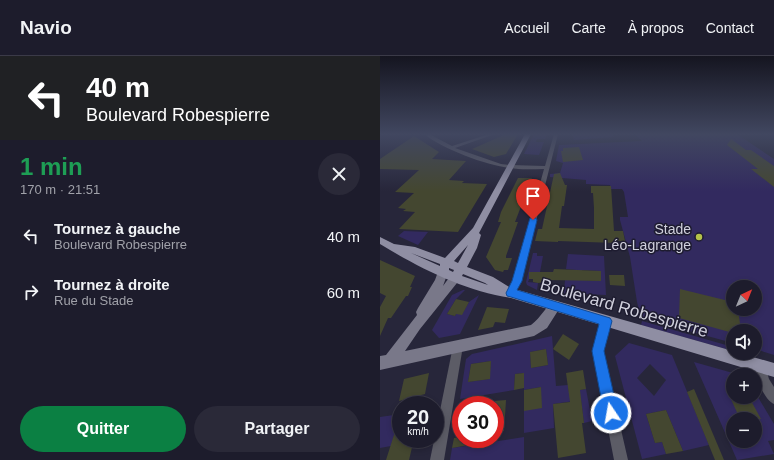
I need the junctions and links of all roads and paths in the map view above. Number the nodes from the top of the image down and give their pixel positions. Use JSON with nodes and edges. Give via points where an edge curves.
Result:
{"nodes":[{"id":1,"x":466,"y":153,"type":"edge"},
{"id":2,"x":518,"y":153,"type":"edge"},
{"id":3,"x":551,"y":153,"type":"edge"},
{"id":4,"x":511,"y":167,"type":"junction"},
{"id":5,"x":547,"y":168,"type":"junction"},
{"id":6,"x":477,"y":230,"type":"junction"},
{"id":7,"x":380,"y":240,"type":"edge"},
{"id":8,"x":445,"y":268,"type":"junction"},
{"id":9,"x":458,"y":274,"type":"junction"},
{"id":10,"x":511,"y":293,"type":"junction"},
{"id":11,"x":555,"y":306,"type":"junction"},
{"id":12,"x":606,"y":321,"type":"junction"},
{"id":13,"x":416,"y":325,"type":"junction"},
{"id":14,"x":458,"y":346,"type":"junction"},
{"id":15,"x":385,"y":362,"type":"edge"},
{"id":16,"x":760,"y":366,"type":"junction"},
{"id":17,"x":774,"y":370,"type":"edge"},
{"id":18,"x":774,"y":398,"type":"edge"},
{"id":19,"x":437,"y":460,"type":"edge"},
{"id":20,"x":621,"y":460,"type":"edge"}],
"edges":[{"from":1,"to":4,"type":"street"},
{"from":2,"to":4,"type":"main road"},
{"from":3,"to":5,"type":"street"},
{"from":4,"to":5,"type":"street"},
{"from":4,"to":6,"type":"main road"},
{"from":5,"to":10,"type":"street","via":[[517,281]]},
{"from":6,"to":8,"type":"main road"},
{"from":6,"to":9,"type":"main road","via":[[472,248]]},
{"from":7,"to":8,"type":"main road","name":"Boulevard Robespierre","via":[[402,253]]},
{"from":8,"to":9,"type":"main road","name":"Boulevard Robespierre"},
{"from":8,"to":13,"type":"street"},
{"from":9,"to":10,"type":"main road","name":"Boulevard Robespierre","via":[[489,290]]},
{"from":9,"to":13,"type":"street"},
{"from":10,"to":11,"type":"main road","name":"Boulevard Robespierre"},
{"from":11,"to":12,"type":"main road","name":"Boulevard Robespierre"},
{"from":11,"to":14,"type":"street","via":[[543,324],[534,330]]},
{"from":12,"to":16,"type":"main road","name":"Boulevard Robespierre"},
{"from":12,"to":20,"type":"street","via":[[598,351]]},
{"from":13,"to":15,"type":"street"},
{"from":14,"to":15,"type":"street"},
{"from":14,"to":19,"type":"street"},
{"from":16,"to":17,"type":"main road","name":"Boulevard Robespierre"},
{"from":16,"to":18,"type":"street","via":[[764,382]]}]}
